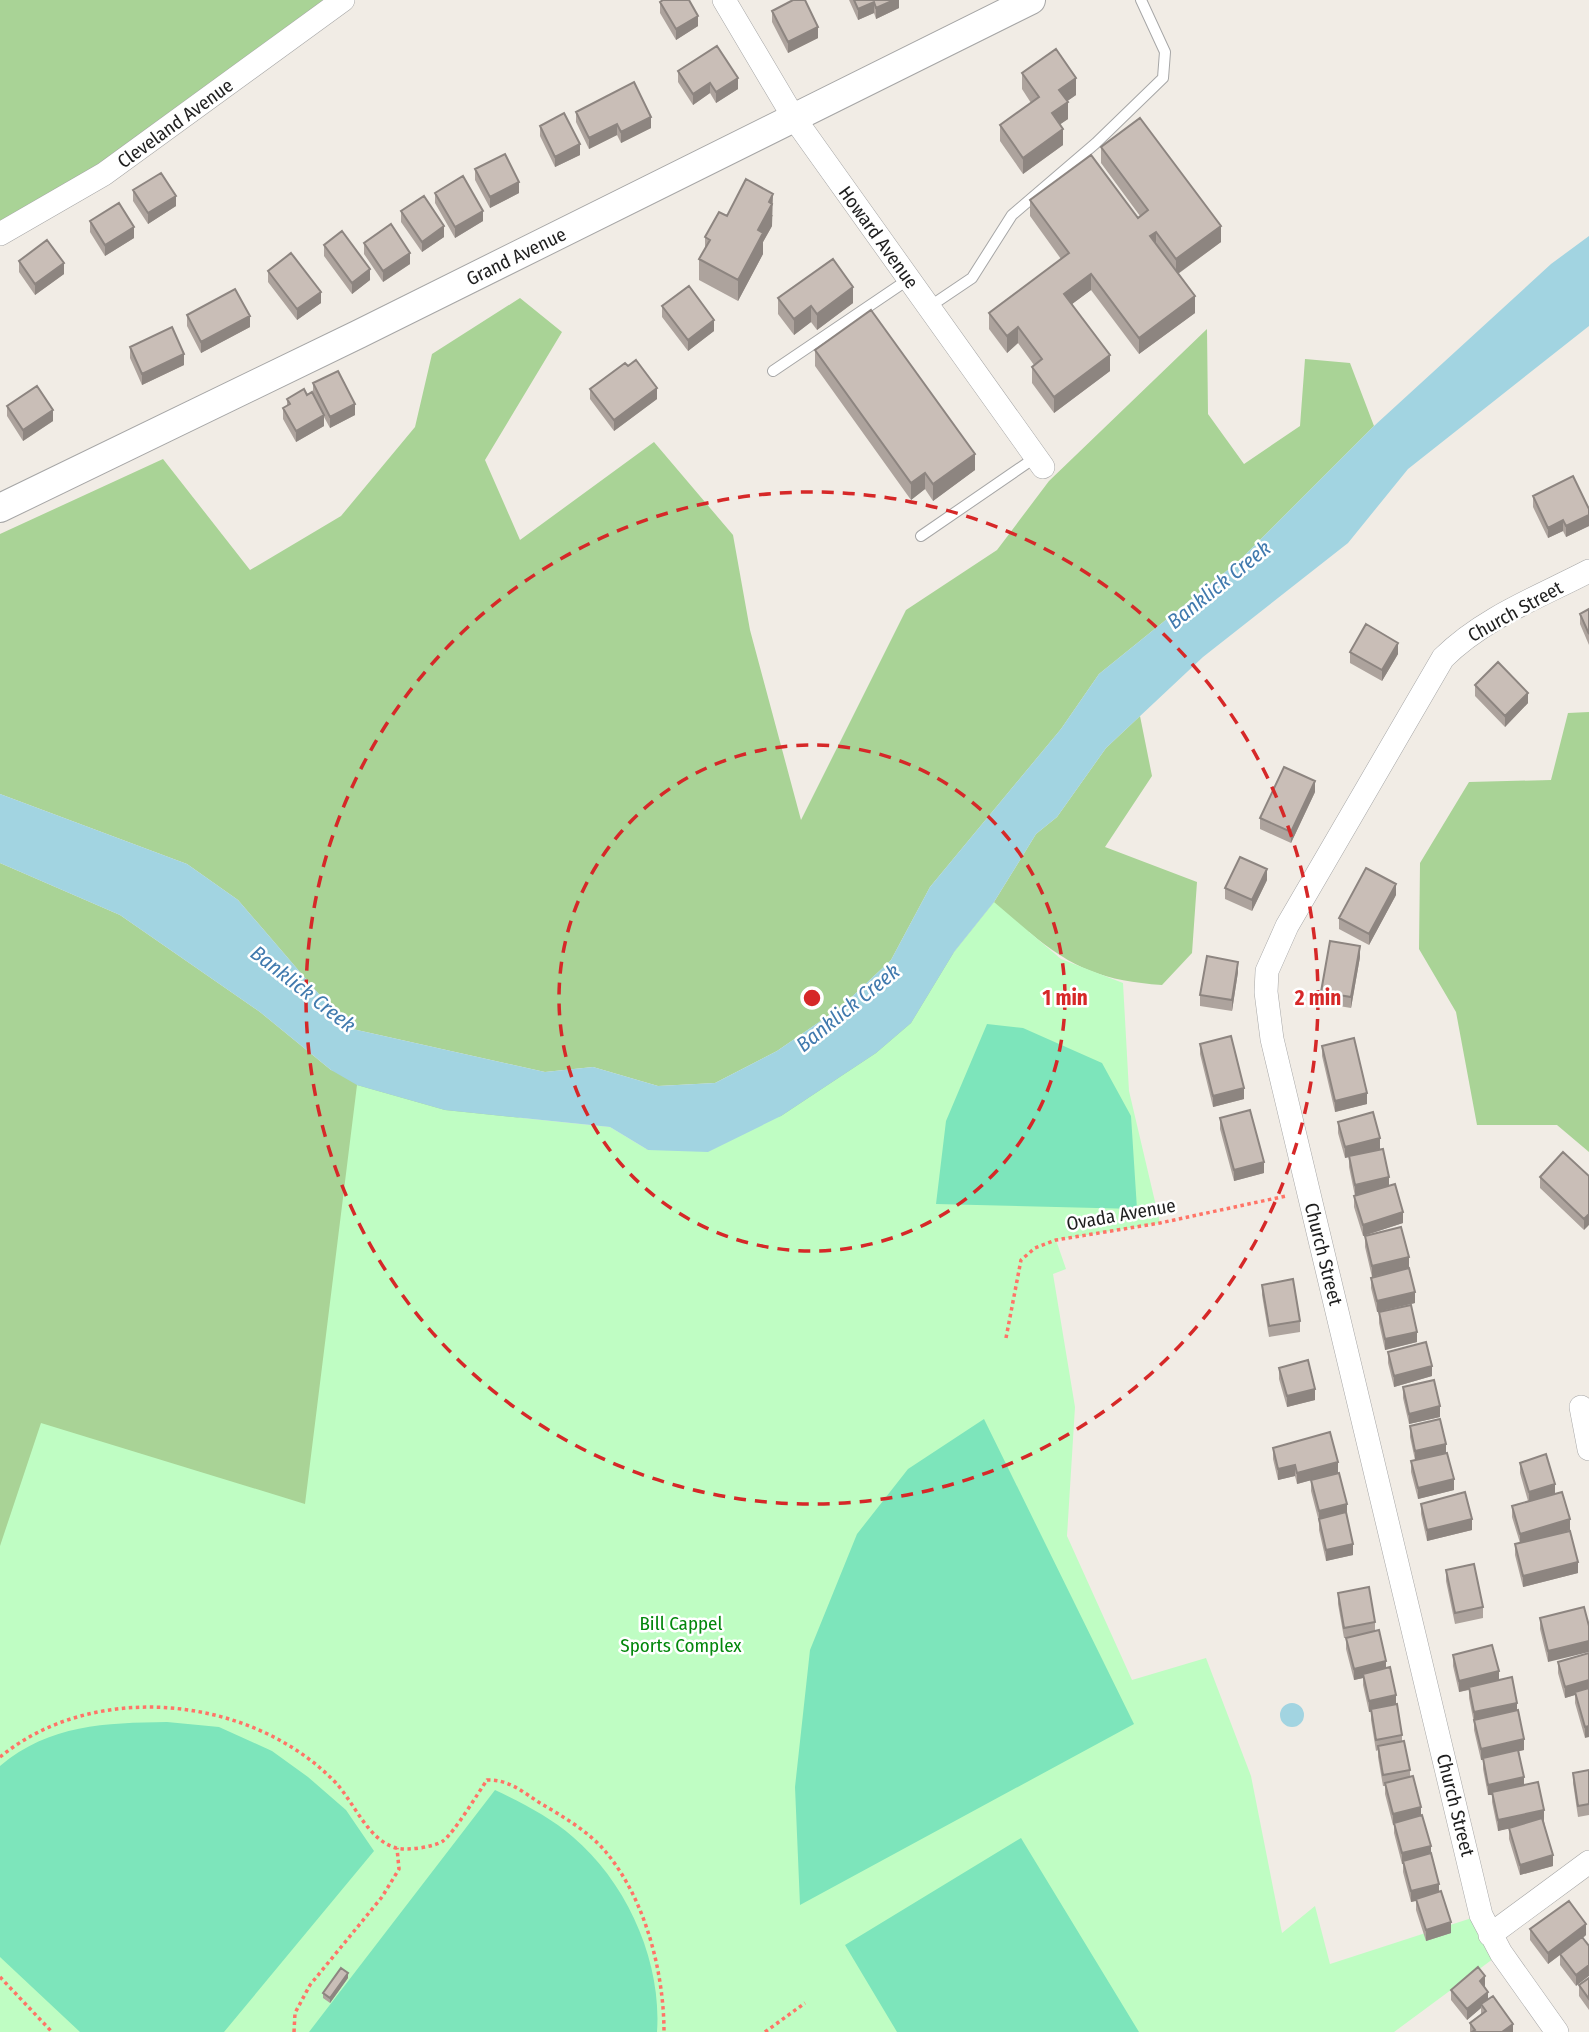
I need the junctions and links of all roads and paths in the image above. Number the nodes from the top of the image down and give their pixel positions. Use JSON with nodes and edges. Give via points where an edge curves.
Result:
{"nodes":[{"id":1,"x":342,"y":0,"type":"edge"},
{"id":2,"x":723,"y":0,"type":"edge"},
{"id":3,"x":1031,"y":0,"type":"edge"},
{"id":4,"x":1141,"y":0,"type":"edge"},
{"id":5,"x":794,"y":118,"type":"junction"},
{"id":6,"x":1,"y":233,"type":"edge"},
{"id":7,"x":909,"y":279,"type":"junction"},
{"id":8,"x":929,"y":307,"type":"junction"},
{"id":9,"x":773,"y":371,"type":"dead end"},
{"id":10,"x":1040,"y":462,"type":"joint"},
{"id":11,"x":0,"y":508,"type":"edge"},
{"id":12,"x":921,"y":536,"type":"dead end"},
{"id":13,"x":1589,"y":571,"type":"edge"},
{"id":14,"x":1309,"y":1191,"type":"junction"},
{"id":15,"x":1006,"y":1338,"type":"dead end"},
{"id":16,"x":1581,"y":1407,"type":"dead end"},
{"id":17,"x":1589,"y":1449,"type":"edge"},
{"id":18,"x":0,"y":1756,"type":"edge"},
{"id":19,"x":397,"y":1849,"type":"junction"},
{"id":20,"x":1589,"y":1862,"type":"edge"},
{"id":21,"x":1490,"y":1935,"type":"junction"},
{"id":22,"x":0,"y":1977,"type":"edge"},
{"id":23,"x":805,"y":2003,"type":"dead end"},
{"id":24,"x":52,"y":2032,"type":"edge"},
{"id":25,"x":294,"y":2032,"type":"edge"},
{"id":26,"x":664,"y":2032,"type":"edge"},
{"id":27,"x":765,"y":2032,"type":"edge"},
{"id":28,"x":1557,"y":2032,"type":"edge"}],
"edges":[{"from":1,"to":6,"type":"street","name":"Cleveland Avenue","via":[[104,174]]},
{"from":2,"to":5,"type":"street","name":"Howard Avenue"},
{"from":3,"to":5,"type":"street","name":"Grand Avenue"},
{"from":4,"to":8,"type":"lane","via":[[1165,52],[1163,78],[1012,215],[972,278]]},
{"from":5,"to":7,"type":"street","name":"Howard Avenue"},
{"from":5,"to":11,"type":"street","name":"Grand Avenue"},
{"from":7,"to":8,"type":"street","name":"Howard Avenue"},
{"from":7,"to":9,"type":"lane"},
{"from":8,"to":10,"type":"street","name":"Howard Avenue"},
{"from":10,"to":12,"type":"lane"},
{"from":13,"to":14,"type":"street","name":"Church Street","via":[[1487,623],[1443,658],[1282,937],[1267,971],[1266,992],[1272,1039]]},
{"from":14,"to":15,"type":"path","name":"Ovada Avenue","via":[[1056,1240],[1035,1248],[1021,1260]]},
{"from":14,"to":21,"type":"street","name":"Church Street","via":[[1481,1915]]},
{"from":16,"to":17,"type":"street"},
{"from":18,"to":19,"type":"path","via":[[20,1740],[61,1722],[111,1710],[153,1707],[216,1714],[277,1736],[335,1783],[379,1839]]},
{"from":19,"to":25,"type":"path","via":[[399,1869],[382,1897],[310,1985],[295,2012]]},
{"from":19,"to":26,"type":"path","via":[[443,1841],[487,1780],[502,1780],[562,1816],[604,1850],[630,1891],[652,1948],[664,2006]]},
{"from":20,"to":21,"type":"street"},
{"from":21,"to":28,"type":"street","name":"Church Street"},
{"from":22,"to":24,"type":"path"},
{"from":23,"to":27,"type":"path"}]}
